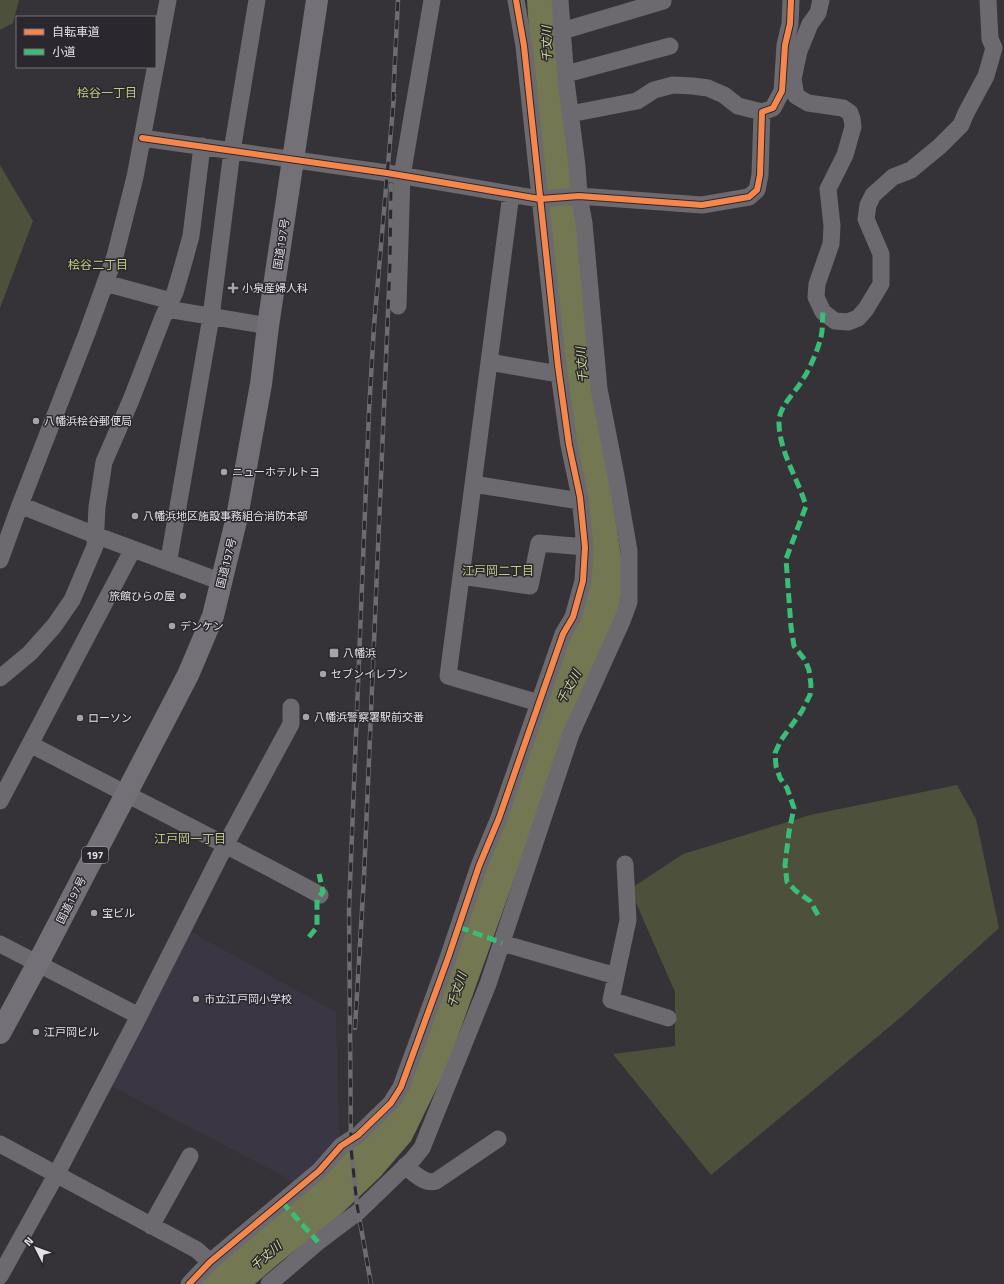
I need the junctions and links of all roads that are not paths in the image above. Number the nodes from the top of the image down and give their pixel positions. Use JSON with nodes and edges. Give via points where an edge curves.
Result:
{"nodes":[{"id":1,"x":168,"y":0,"type":"edge"},
{"id":2,"x":257,"y":0,"type":"edge"},
{"id":3,"x":317,"y":0,"type":"edge"},
{"id":4,"x":432,"y":0,"type":"edge"},
{"id":5,"x":515,"y":0,"type":"edge"},
{"id":6,"x":560,"y":0,"type":"edge"},
{"id":7,"x":663,"y":0,"type":"edge"},
{"id":8,"x":791,"y":0,"type":"edge"},
{"id":9,"x":821,"y":0,"type":"edge"},
{"id":10,"x":988,"y":0,"type":"edge"},
{"id":11,"x":562,"y":31,"type":"junction"},
{"id":12,"x":670,"y":46,"type":"dead end"},
{"id":13,"x":156,"y":64,"type":"edge"},
{"id":14,"x":155,"y":68,"type":"edge"},
{"id":15,"x":566,"y":74,"type":"junction"},
{"id":16,"x":762,"y":112,"type":"junction"},
{"id":17,"x":570,"y":114,"type":"junction"},
{"id":18,"x":142,"y":138,"type":"junction"},
{"id":19,"x":202,"y":146,"type":"junction"},
{"id":20,"x":232,"y":151,"type":"junction"},
{"id":21,"x":294,"y":159,"type":"junction"},
{"id":22,"x":402,"y":176,"type":"junction"},
{"id":23,"x":511,"y":194,"type":"junction"},
{"id":24,"x":578,"y":196,"type":"junction"},
{"id":25,"x":543,"y":198,"type":"junction"},
{"id":26,"x":105,"y":283,"type":"junction"},
{"id":27,"x":169,"y":305,"type":"junction"},
{"id":28,"x":398,"y":306,"type":"dead end"},
{"id":29,"x":210,"y":317,"type":"junction"},
{"id":30,"x":268,"y":326,"type":"junction"},
{"id":31,"x":489,"y":362,"type":"junction"},
{"id":32,"x":559,"y":374,"type":"junction"},
{"id":33,"x":473,"y":484,"type":"junction"},
{"id":34,"x":580,"y":501,"type":"junction"},
{"id":35,"x":20,"y":505,"type":"junction"},
{"id":36,"x":95,"y":536,"type":"junction"},
{"id":37,"x":585,"y":547,"type":"junction"},
{"id":38,"x":133,"y":549,"type":"junction"},
{"id":39,"x":0,"y":560,"type":"edge"},
{"id":40,"x":166,"y":561,"type":"junction"},
{"id":41,"x":461,"y":576,"type":"junction"},
{"id":42,"x":222,"y":582,"type":"junction"},
{"id":43,"x":0,"y":678,"type":"edge"},
{"id":44,"x":539,"y":704,"type":"junction"},
{"id":45,"x":291,"y":707,"type":"dead end"},
{"id":46,"x":30,"y":744,"type":"junction"},
{"id":47,"x":126,"y":794,"type":"junction"},
{"id":48,"x":0,"y":801,"type":"edge"},
{"id":49,"x":226,"y":844,"type":"junction"},
{"id":50,"x":626,"y":864,"type":"dead end"},
{"id":51,"x":320,"y":895,"type":"dead end"},
{"id":52,"x":502,"y":943,"type":"junction"},
{"id":53,"x":0,"y":944,"type":"edge"},
{"id":54,"x":38,"y":963,"type":"junction"},
{"id":55,"x":616,"y":976,"type":"junction"},
{"id":56,"x":139,"y":1016,"type":"junction"},
{"id":57,"x":668,"y":1018,"type":"dead end"},
{"id":58,"x":0,"y":1033,"type":"edge"},
{"id":59,"x":498,"y":1139,"type":"dead end"},
{"id":60,"x":0,"y":1144,"type":"edge"},
{"id":61,"x":190,"y":1156,"type":"dead end"},
{"id":62,"x":405,"y":1166,"type":"junction"},
{"id":63,"x":56,"y":1175,"type":"junction"},
{"id":64,"x":151,"y":1226,"type":"junction"},
{"id":65,"x":210,"y":1262,"type":"junction"},
{"id":66,"x":0,"y":1276,"type":"edge"},
{"id":67,"x":189,"y":1284,"type":"edge"},
{"id":68,"x":270,"y":1284,"type":"edge"}],
"edges":[{"from":1,"to":13,"type":"street"},
{"from":2,"to":20,"type":"street"},
{"from":3,"to":21,"type":"highway","name":"国道197号","number":"197"},
{"from":4,"to":22,"type":"street"},
{"from":5,"to":25,"type":"street","via":[[524,46]]},
{"from":6,"to":11,"type":"street"},
{"from":7,"to":11,"type":"street"},
{"from":8,"to":16,"type":"street","via":[[782,91],[773,108]]},
{"from":9,"to":10,"type":"street","via":[[818,13],[810,24],[799,51],[793,79],[796,96],[808,103],[843,108],[850,113],[852,119],[853,127],[845,155],[828,189],[831,244],[817,284],[816,297],[823,312],[829,317],[835,321],[848,322],[858,318],[866,309],[881,284],[881,254],[866,219],[873,195],[893,177],[911,170],[961,125],[986,76],[994,48],[990,39]]},
{"from":11,"to":15,"type":"street"},
{"from":12,"to":15,"type":"street"},
{"from":14,"to":18,"type":"street"},
{"from":15,"to":17,"type":"street"},
{"from":16,"to":17,"type":"street","via":[[738,106],[724,95],[708,88],[673,85],[654,90],[637,101]]},
{"from":16,"to":24,"type":"street","via":[[760,176],[757,190],[749,197],[702,205]]},
{"from":17,"to":24,"type":"street"},
{"from":18,"to":19,"type":"street"},
{"from":18,"to":26,"type":"street","via":[[115,256]]},
{"from":19,"to":20,"type":"street"},
{"from":19,"to":27,"type":"street","via":[[191,236]]},
{"from":20,"to":21,"type":"street"},
{"from":20,"to":29,"type":"street"},
{"from":21,"to":22,"type":"street"},
{"from":21,"to":30,"type":"highway","name":"国道197号","number":"197"},
{"from":22,"to":23,"type":"street"},
{"from":22,"to":28,"type":"street"},
{"from":23,"to":25,"type":"street"},
{"from":23,"to":31,"type":"street"},
{"from":24,"to":25,"type":"street"},
{"from":24,"to":52,"type":"street","via":[[584,223],[599,389],[629,551],[629,602],[571,734]]},
{"from":25,"to":32,"type":"street"},
{"from":26,"to":27,"type":"street"},
{"from":26,"to":35,"type":"street"},
{"from":27,"to":29,"type":"street"},
{"from":27,"to":36,"type":"street","via":[[104,462]]},
{"from":29,"to":30,"type":"street"},
{"from":29,"to":40,"type":"street","via":[[170,553]]},
{"from":30,"to":42,"type":"highway","name":"国道197号","number":"197","via":[[261,384],[237,517]]},
{"from":31,"to":32,"type":"street"},
{"from":31,"to":33,"type":"street"},
{"from":32,"to":34,"type":"street"},
{"from":33,"to":34,"type":"street"},
{"from":33,"to":41,"type":"street"},
{"from":34,"to":37,"type":"street"},
{"from":35,"to":36,"type":"street"},
{"from":35,"to":39,"type":"street"},
{"from":36,"to":38,"type":"street"},
{"from":36,"to":43,"type":"street","via":[[95,546],[72,600],[54,626],[30,653]]},
{"from":37,"to":41,"type":"street","via":[[539,543],[530,586]]},
{"from":37,"to":44,"type":"street","via":[[583,581],[573,617],[563,634]]},
{"from":38,"to":40,"type":"street"},
{"from":38,"to":46,"type":"street"},
{"from":40,"to":42,"type":"street"},
{"from":41,"to":44,"type":"street","via":[[448,676]]},
{"from":42,"to":47,"type":"highway","name":"国道197号","number":"197","via":[[213,616],[193,666]]},
{"from":44,"to":65,"type":"street","via":[[401,1087],[391,1103],[358,1135],[341,1146],[319,1171]]},
{"from":45,"to":49,"type":"street","via":[[291,724]]},
{"from":46,"to":47,"type":"street"},
{"from":46,"to":48,"type":"street"},
{"from":47,"to":49,"type":"street"},
{"from":47,"to":54,"type":"highway","name":"国道197号","number":"197"},
{"from":49,"to":51,"type":"street"},
{"from":49,"to":56,"type":"street"},
{"from":50,"to":55,"type":"street","via":[[628,920]]},
{"from":52,"to":55,"type":"street"},
{"from":52,"to":62,"type":"street","via":[[422,1148]]},
{"from":53,"to":54,"type":"street"},
{"from":54,"to":56,"type":"street"},
{"from":54,"to":58,"type":"highway","name":"国道197号","number":"197"},
{"from":55,"to":57,"type":"street","via":[[611,1000]]},
{"from":56,"to":63,"type":"street"},
{"from":59,"to":62,"type":"street","via":[[431,1183]]},
{"from":60,"to":63,"type":"street"},
{"from":61,"to":64,"type":"street"},
{"from":62,"to":68,"type":"street","via":[[358,1212],[318,1242]]},
{"from":63,"to":64,"type":"street"},
{"from":63,"to":66,"type":"street"},
{"from":64,"to":65,"type":"street","via":[[197,1250]]},
{"from":65,"to":67,"type":"street"}]}
